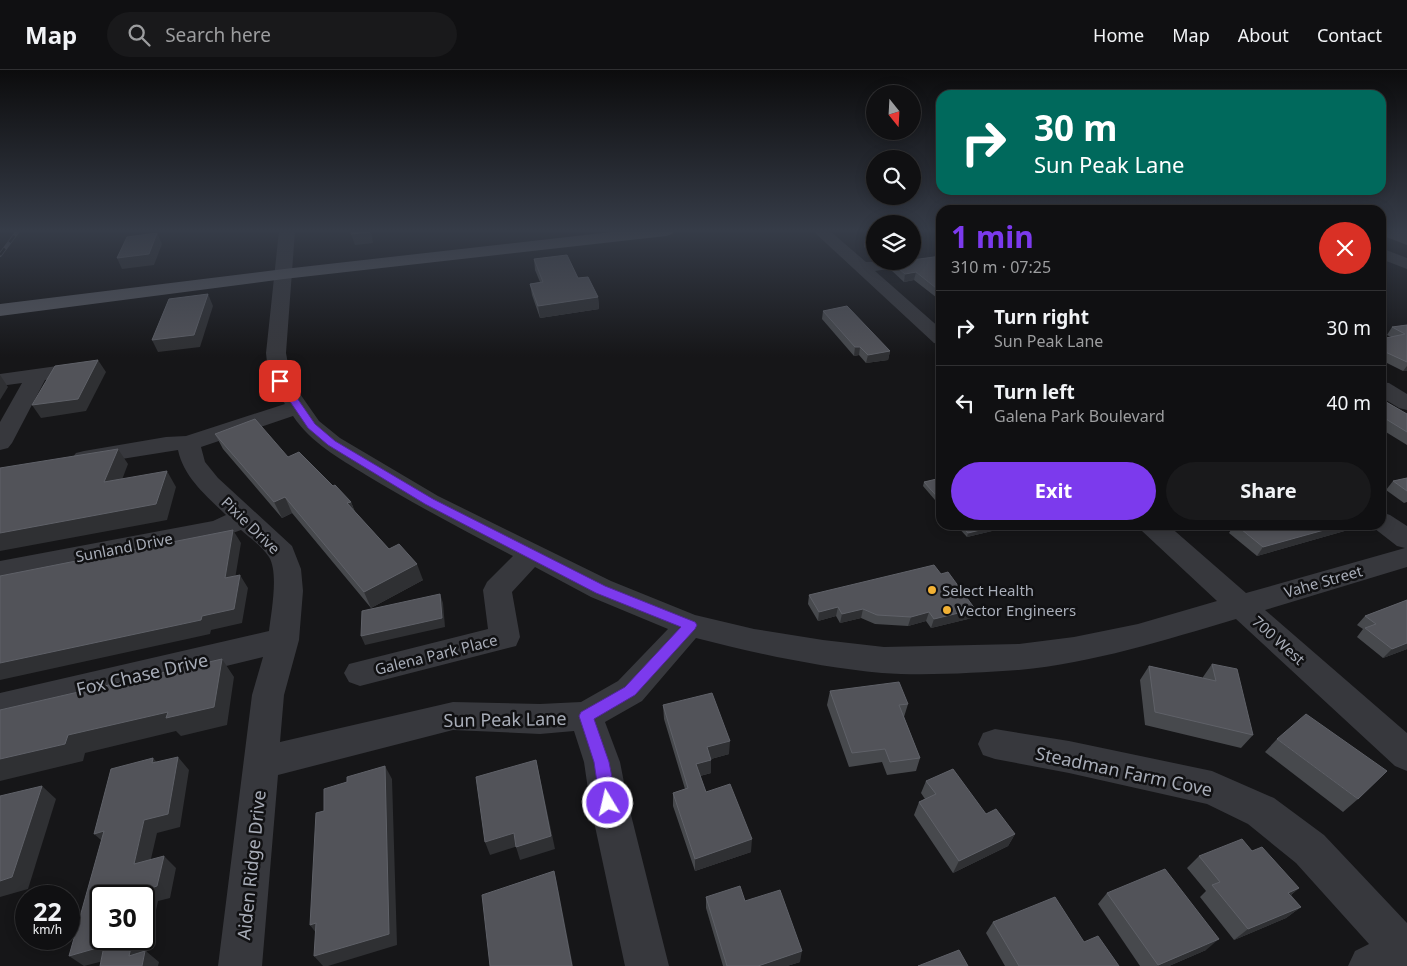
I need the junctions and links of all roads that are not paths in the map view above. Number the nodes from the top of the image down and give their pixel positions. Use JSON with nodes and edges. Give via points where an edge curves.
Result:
{"nodes":[{"id":1,"x":295,"y":273,"type":"edge"},
{"id":2,"x":868,"y":273,"type":"edge"},
{"id":3,"x":284,"y":274,"type":"junction"},
{"id":4,"x":0,"y":310,"type":"edge"},
{"id":5,"x":936,"y":333,"type":"edge"},
{"id":6,"x":86,"y":368,"type":"edge"},
{"id":7,"x":37,"y":375,"type":"junction"},
{"id":8,"x":0,"y":380,"type":"edge"},
{"id":9,"x":1386,"y":391,"type":"edge"},
{"id":10,"x":1407,"y":403,"type":"edge"},
{"id":11,"x":298,"y":407,"type":"junction"},
{"id":12,"x":0,"y":443,"type":"edge"},
{"id":13,"x":188,"y":443,"type":"junction"},
{"id":14,"x":58,"y":462,"type":"edge"},
{"id":15,"x":246,"y":517,"type":"junction"},
{"id":16,"x":1386,"y":524,"type":"edge"},
{"id":17,"x":1156,"y":530,"type":"edge"},
{"id":18,"x":1407,"y":539,"type":"edge"},
{"id":19,"x":531,"y":554,"type":"junction"},
{"id":20,"x":1407,"y":557,"type":"edge"},
{"id":21,"x":0,"y":571,"type":"edge"},
{"id":22,"x":1240,"y":606,"type":"junction"},
{"id":23,"x":690,"y":625,"type":"junction"},
{"id":24,"x":284,"y":640,"type":"junction"},
{"id":25,"x":360,"y":673,"type":"dead end"},
{"id":26,"x":0,"y":707,"type":"edge"},
{"id":27,"x":586,"y":716,"type":"junction"},
{"id":28,"x":995,"y":744,"type":"dead end"},
{"id":29,"x":1407,"y":755,"type":"edge"},
{"id":30,"x":260,"y":763,"type":"junction"},
{"id":31,"x":1393,"y":955,"type":"edge"},
{"id":32,"x":240,"y":966,"type":"edge"},
{"id":33,"x":647,"y":966,"type":"edge"}],
"edges":[{"from":1,"to":3,"type":"main road"},
{"from":2,"to":5,"type":"street"},
{"from":3,"to":4,"type":"main road"},
{"from":3,"to":11,"type":"street","name":"Vahe Street","via":[[276,353],[280,381]]},
{"from":6,"to":7,"type":"street"},
{"from":7,"to":8,"type":"street"},
{"from":7,"to":12,"type":"street"},
{"from":9,"to":10,"type":"street"},
{"from":11,"to":13,"type":"street"},
{"from":11,"to":19,"type":"street","name":"Vahe Street","via":[[311,426],[332,443],[429,502]]},
{"from":13,"to":14,"type":"street"},
{"from":13,"to":15,"type":"street","name":"Pixie Drive","via":[[193,463],[209,484]]},
{"from":15,"to":21,"type":"street","name":"Sunland Drive","via":[[219,529]]},
{"from":15,"to":24,"type":"street","name":"Pixie Drive","via":[[282,553],[287,569]]},
{"from":16,"to":18,"type":"street"},
{"from":17,"to":22,"type":"street","name":"700 West"},
{"from":19,"to":23,"type":"street","name":"Vahe Street","via":[[601,589]]},
{"from":19,"to":25,"type":"street","name":"Galena Park Place","via":[[497,590],[505,637]]},
{"from":20,"to":22,"type":"street","name":"Vahe Street"},
{"from":22,"to":23,"type":"street","name":"Vahe Street","via":[[1138,636],[1074,649],[1019,657],[949,660],[884,660],[823,653]]},
{"from":22,"to":29,"type":"street","name":"700 West"},
{"from":23,"to":27,"type":"street","name":"Sun Peak Lane","via":[[630,691]]},
{"from":24,"to":26,"type":"street","name":"Fox Chase Drive"},
{"from":24,"to":30,"type":"street","name":"Pixie Drive","via":[[268,695]]},
{"from":27,"to":30,"type":"street","name":"Sun Peak Lane","via":[[540,719],[453,716]]},
{"from":27,"to":33,"type":"street","via":[[602,762],[608,803]]},
{"from":28,"to":31,"type":"street","name":"Steadman Farm Cove","via":[[1212,788],[1261,812],[1310,849]]},
{"from":30,"to":32,"type":"street","name":"Aiden Ridge Drive"}]}
